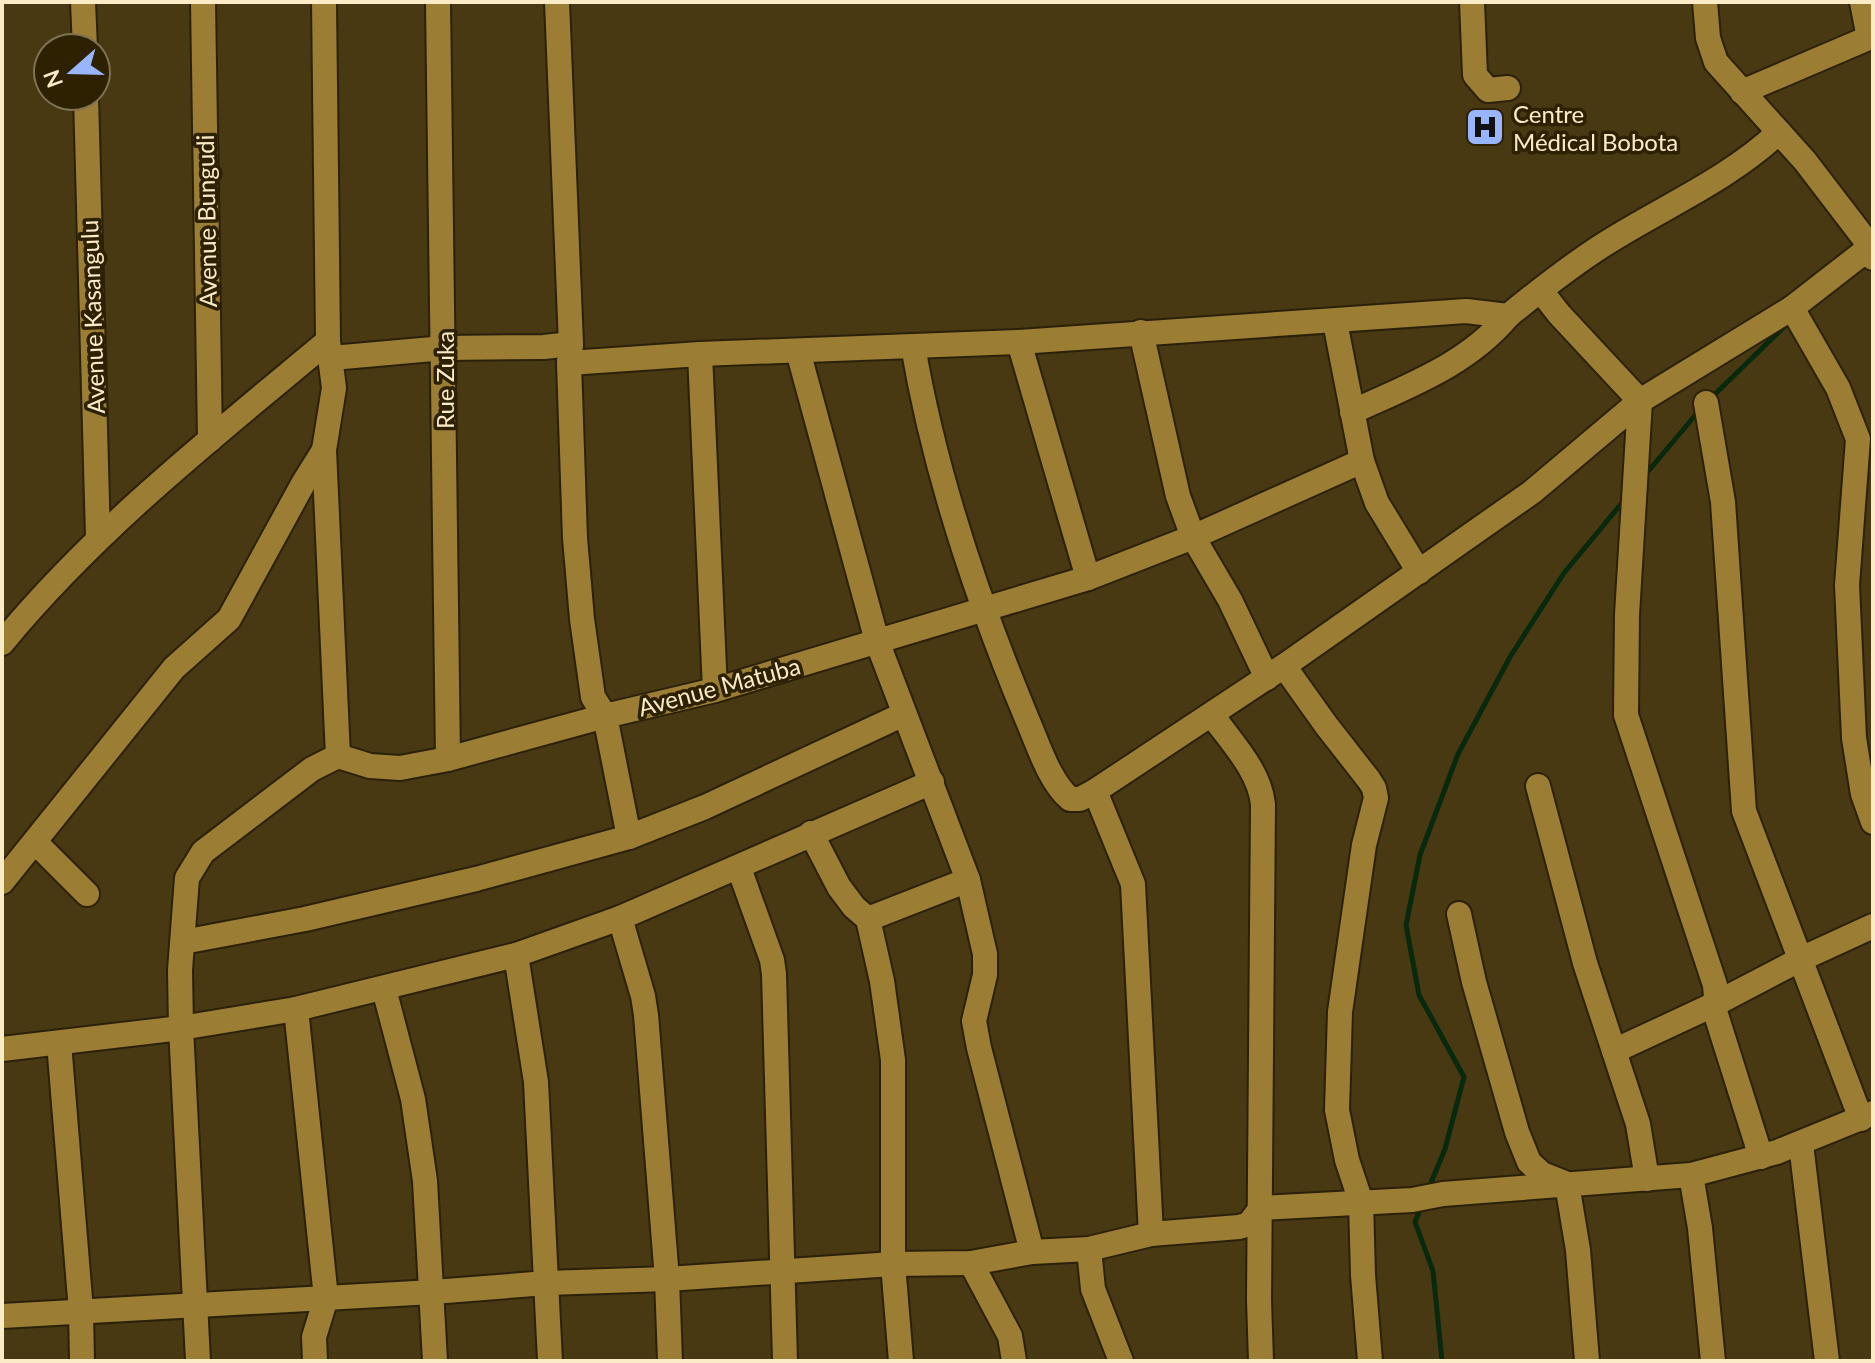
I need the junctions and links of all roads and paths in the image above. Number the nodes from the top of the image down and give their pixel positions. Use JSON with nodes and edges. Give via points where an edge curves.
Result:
{"nodes":[{"id":1,"x":83,"y":2,"type":"edge"},
{"id":2,"x":203,"y":2,"type":"edge"},
{"id":3,"x":324,"y":2,"type":"edge"},
{"id":4,"x":438,"y":2,"type":"edge"},
{"id":5,"x":557,"y":2,"type":"edge"},
{"id":6,"x":1472,"y":2,"type":"edge"},
{"id":7,"x":1705,"y":2,"type":"edge"},
{"id":8,"x":1862,"y":2,"type":"edge"},
{"id":9,"x":84,"y":32,"type":"edge"},
{"id":10,"x":1871,"y":37,"type":"edge"},
{"id":11,"x":1508,"y":88,"type":"dead end"},
{"id":12,"x":1742,"y":92,"type":"junction"},
{"id":13,"x":86,"y":112,"type":"edge"},
{"id":14,"x":1779,"y":132,"type":"junction"},
{"id":15,"x":1872,"y":250,"type":"edge"},
{"id":16,"x":1541,"y":291,"type":"junction"},
{"id":17,"x":1792,"y":308,"type":"junction"},
{"id":18,"x":1508,"y":316,"type":"junction"},
{"id":19,"x":1335,"y":322,"type":"junction"},
{"id":20,"x":1141,"y":332,"type":"junction"},
{"id":21,"x":1019,"y":342,"type":"junction"},
{"id":22,"x":913,"y":346,"type":"junction"},
{"id":23,"x":444,"y":348,"type":"junction"},
{"id":24,"x":330,"y":350,"type":"junction"},
{"id":25,"x":798,"y":351,"type":"junction"},
{"id":26,"x":570,"y":354,"type":"junction"},
{"id":27,"x":700,"y":354,"type":"junction"},
{"id":28,"x":1640,"y":401,"type":"junction"},
{"id":29,"x":1706,"y":403,"type":"dead end"},
{"id":30,"x":1352,"y":412,"type":"junction"},
{"id":31,"x":210,"y":440,"type":"junction"},
{"id":32,"x":324,"y":450,"type":"junction"},
{"id":33,"x":1362,"y":461,"type":"junction"},
{"id":34,"x":1193,"y":537,"type":"junction"},
{"id":35,"x":98,"y":538,"type":"junction"},
{"id":36,"x":1419,"y":572,"type":"junction"},
{"id":37,"x":1088,"y":578,"type":"junction"},
{"id":38,"x":984,"y":609,"type":"junction"},
{"id":39,"x":877,"y":641,"type":"junction"},
{"id":40,"x":2,"y":643,"type":"edge"},
{"id":41,"x":1276,"y":672,"type":"junction"},
{"id":42,"x":715,"y":690,"type":"junction"},
{"id":43,"x":904,"y":714,"type":"junction"},
{"id":44,"x":1212,"y":715,"type":"junction"},
{"id":45,"x":605,"y":716,"type":"junction"},
{"id":46,"x":338,"y":756,"type":"junction"},
{"id":47,"x":448,"y":759,"type":"junction"},
{"id":48,"x":932,"y":782,"type":"junction"},
{"id":49,"x":1538,"y":786,"type":"dead end"},
{"id":50,"x":1095,"y":791,"type":"junction"},
{"id":51,"x":1873,"y":822,"type":"edge"},
{"id":52,"x":811,"y":833,"type":"junction"},
{"id":53,"x":629,"y":837,"type":"junction"},
{"id":54,"x":36,"y":843,"type":"junction"},
{"id":55,"x":739,"y":868,"type":"junction"},
{"id":56,"x":968,"y":880,"type":"junction"},
{"id":57,"x":2,"y":882,"type":"edge"},
{"id":58,"x":87,"y":894,"type":"dead end"},
{"id":59,"x":1459,"y":914,"type":"dead end"},
{"id":60,"x":620,"y":918,"type":"junction"},
{"id":61,"x":868,"y":919,"type":"junction"},
{"id":62,"x":1873,"y":926,"type":"edge"},
{"id":63,"x":183,"y":942,"type":"junction"},
{"id":64,"x":516,"y":955,"type":"junction"},
{"id":65,"x":1801,"y":959,"type":"junction"},
{"id":66,"x":384,"y":989,"type":"junction"},
{"id":67,"x":1713,"y":1005,"type":"junction"},
{"id":68,"x":296,"y":1009,"type":"junction"},
{"id":69,"x":181,"y":1028,"type":"junction"},
{"id":70,"x":59,"y":1043,"type":"junction"},
{"id":71,"x":2,"y":1049,"type":"edge"},
{"id":72,"x":1614,"y":1051,"type":"junction"},
{"id":73,"x":1867,"y":1116,"type":"edge"},
{"id":74,"x":1801,"y":1144,"type":"junction"},
{"id":75,"x":1761,"y":1157,"type":"junction"},
{"id":76,"x":1691,"y":1175,"type":"junction"},
{"id":77,"x":1647,"y":1179,"type":"junction"},
{"id":78,"x":1567,"y":1184,"type":"junction"},
{"id":79,"x":1361,"y":1202,"type":"junction"},
{"id":80,"x":1261,"y":1208,"type":"junction"},
{"id":81,"x":1151,"y":1234,"type":"junction"},
{"id":82,"x":1089,"y":1249,"type":"junction"},
{"id":83,"x":1032,"y":1252,"type":"junction"},
{"id":84,"x":971,"y":1263,"type":"junction"},
{"id":85,"x":893,"y":1264,"type":"junction"},
{"id":86,"x":782,"y":1271,"type":"junction"},
{"id":87,"x":667,"y":1279,"type":"junction"},
{"id":88,"x":547,"y":1283,"type":"junction"},
{"id":89,"x":433,"y":1292,"type":"junction"},
{"id":90,"x":326,"y":1298,"type":"junction"},
{"id":91,"x":194,"y":1304,"type":"junction"},
{"id":92,"x":81,"y":1311,"type":"junction"},
{"id":93,"x":2,"y":1316,"type":"edge"},
{"id":94,"x":82,"y":1361,"type":"edge"},
{"id":95,"x":198,"y":1361,"type":"edge"},
{"id":96,"x":315,"y":1361,"type":"edge"},
{"id":97,"x":435,"y":1361,"type":"edge"},
{"id":98,"x":550,"y":1361,"type":"edge"},
{"id":99,"x":670,"y":1361,"type":"edge"},
{"id":100,"x":785,"y":1361,"type":"edge"},
{"id":101,"x":901,"y":1361,"type":"edge"},
{"id":102,"x":1014,"y":1361,"type":"edge"},
{"id":103,"x":1121,"y":1361,"type":"edge"},
{"id":104,"x":1261,"y":1361,"type":"edge"},
{"id":105,"x":1370,"y":1361,"type":"edge"},
{"id":106,"x":1587,"y":1361,"type":"edge"},
{"id":107,"x":1713,"y":1361,"type":"edge"},
{"id":108,"x":1827,"y":1361,"type":"edge"}],
"edges":[{"from":1,"to":9,"type":"street"},
{"from":2,"to":31,"type":"street","name":"Avenue Bungudi"},
{"from":3,"to":24,"type":"street"},
{"from":4,"to":23,"type":"street","name":"Rue Zuka"},
{"from":5,"to":26,"type":"street"},
{"from":6,"to":11,"type":"street","via":[[1475,75],[1488,90]]},
{"from":7,"to":12,"type":"street","via":[[1711,51]]},
{"from":8,"to":10,"type":"street"},
{"from":10,"to":12,"type":"street"},
{"from":12,"to":14,"type":"street"},
{"from":13,"to":35,"type":"street","name":"Avenue Kasangulu"},
{"from":14,"to":15,"type":"street"},
{"from":14,"to":16,"type":"street","via":[[1730,172],[1597,249]]},
{"from":15,"to":17,"type":"street"},
{"from":16,"to":18,"type":"street"},
{"from":16,"to":28,"type":"street"},
{"from":17,"to":28,"type":"street"},
{"from":17,"to":51,"type":"street","via":[[1838,388],[1858,439],[1847,585],[1854,738]]},
{"from":18,"to":19,"type":"street","via":[[1466,311]]},
{"from":18,"to":30,"type":"street","via":[[1486,341],[1450,366]]},
{"from":19,"to":20,"type":"street"},
{"from":19,"to":30,"type":"street"},
{"from":20,"to":21,"type":"street"},
{"from":20,"to":34,"type":"street","via":[[1178,496]]},
{"from":21,"to":22,"type":"street"},
{"from":21,"to":37,"type":"street"},
{"from":22,"to":25,"type":"street"},
{"from":22,"to":38,"type":"street","via":[[924,410]]},
{"from":23,"to":24,"type":"street"},
{"from":23,"to":26,"type":"street","via":[[544,347]]},
{"from":23,"to":47,"type":"street","name":"Rue Zuka"},
{"from":24,"to":31,"type":"street"},
{"from":24,"to":32,"type":"street","via":[[334,388]]},
{"from":25,"to":27,"type":"street"},
{"from":25,"to":39,"type":"street"},
{"from":26,"to":27,"type":"street"},
{"from":26,"to":45,"type":"street","via":[[582,619],[593,697]]},
{"from":27,"to":42,"type":"street"},
{"from":28,"to":36,"type":"street","via":[[1532,492]]},
{"from":28,"to":67,"type":"street","via":[[1626,715],[1715,985]]},
{"from":29,"to":65,"type":"street","via":[[1723,502],[1744,811]]},
{"from":30,"to":33,"type":"street"},
{"from":31,"to":35,"type":"street"},
{"from":32,"to":46,"type":"street"},
{"from":32,"to":54,"type":"street","via":[[229,619],[174,668]]},
{"from":33,"to":34,"type":"street","name":"Avenue Matuba"},
{"from":33,"to":36,"type":"street","via":[[1377,503]]},
{"from":34,"to":37,"type":"street","name":"Avenue Matuba"},
{"from":34,"to":41,"type":"street"},
{"from":35,"to":40,"type":"street"},
{"from":36,"to":41,"type":"street"},
{"from":37,"to":38,"type":"street","name":"Avenue Matuba"},
{"from":38,"to":39,"type":"street","name":"Avenue Matuba"},
{"from":38,"to":50,"type":"street","via":[[1061,791],[1070,799]]},
{"from":39,"to":42,"type":"street","name":"Avenue Matuba"},
{"from":39,"to":43,"type":"street"},
{"from":41,"to":44,"type":"street"},
{"from":41,"to":79,"type":"street","via":[[1326,725],[1369,780],[1376,798],[1364,845],[1340,1012],[1337,1110]]},
{"from":42,"to":45,"type":"street","name":"Avenue Matuba"},
{"from":43,"to":48,"type":"street"},
{"from":43,"to":53,"type":"street"},
{"from":44,"to":50,"type":"street"},
{"from":44,"to":80,"type":"street","via":[[1255,774],[1263,804]]},
{"from":45,"to":47,"type":"street","name":"Avenue Matuba"},
{"from":45,"to":53,"type":"street"},
{"from":46,"to":47,"type":"street","name":"Avenue Matuba","via":[[400,768]]},
{"from":46,"to":63,"type":"street","via":[[312,769],[203,852],[187,878]]},
{"from":48,"to":52,"type":"street"},
{"from":48,"to":56,"type":"street"},
{"from":49,"to":72,"type":"street"},
{"from":50,"to":81,"type":"street","via":[[1133,884]]},
{"from":52,"to":55,"type":"street"},
{"from":52,"to":61,"type":"street","via":[[839,887]]},
{"from":53,"to":63,"type":"street","via":[[460,883]]},
{"from":54,"to":57,"type":"street"},
{"from":54,"to":58,"type":"street"},
{"from":55,"to":60,"type":"street"},
{"from":55,"to":86,"type":"street","via":[[774,974]]},
{"from":56,"to":61,"type":"street"},
{"from":56,"to":83,"type":"street","via":[[985,954],[974,1021]]},
{"from":59,"to":78,"type":"street","via":[[1474,982],[1529,1162]]},
{"from":60,"to":64,"type":"street"},
{"from":60,"to":87,"type":"street","via":[[646,1015]]},
{"from":61,"to":85,"type":"street","via":[[893,1060]]},
{"from":62,"to":65,"type":"street"},
{"from":63,"to":69,"type":"street"},
{"from":64,"to":66,"type":"street"},
{"from":64,"to":88,"type":"street","via":[[536,1082]]},
{"from":65,"to":67,"type":"street"},
{"from":65,"to":73,"type":"street"},
{"from":66,"to":68,"type":"street"},
{"from":66,"to":89,"type":"street","via":[[413,1099]]},
{"from":67,"to":72,"type":"street"},
{"from":67,"to":75,"type":"street"},
{"from":68,"to":69,"type":"street"},
{"from":68,"to":90,"type":"street"},
{"from":69,"to":70,"type":"street"},
{"from":69,"to":91,"type":"street"},
{"from":70,"to":71,"type":"street"},
{"from":70,"to":92,"type":"street"},
{"from":72,"to":77,"type":"street","via":[[1638,1124]]},
{"from":73,"to":74,"type":"street"},
{"from":74,"to":75,"type":"street"},
{"from":74,"to":108,"type":"street"},
{"from":75,"to":76,"type":"street"},
{"from":76,"to":77,"type":"street"},
{"from":76,"to":107,"type":"street"},
{"from":77,"to":78,"type":"street"},
{"from":78,"to":79,"type":"street"},
{"from":78,"to":106,"type":"street"},
{"from":79,"to":80,"type":"street"},
{"from":79,"to":105,"type":"street"},
{"from":80,"to":81,"type":"street","via":[[1249,1224],[1239,1227]]},
{"from":80,"to":104,"type":"street"},
{"from":81,"to":82,"type":"street"},
{"from":82,"to":83,"type":"street"},
{"from":82,"to":103,"type":"street","via":[[1093,1289]]},
{"from":83,"to":84,"type":"street"},
{"from":84,"to":85,"type":"street"},
{"from":84,"to":102,"type":"street","via":[[1010,1336]]},
{"from":85,"to":86,"type":"street"},
{"from":85,"to":101,"type":"street"},
{"from":86,"to":87,"type":"street"},
{"from":86,"to":100,"type":"street"},
{"from":87,"to":88,"type":"street"},
{"from":87,"to":99,"type":"street"},
{"from":88,"to":89,"type":"street"},
{"from":88,"to":98,"type":"street"},
{"from":89,"to":90,"type":"street"},
{"from":89,"to":97,"type":"street"},
{"from":90,"to":91,"type":"street"},
{"from":90,"to":96,"type":"street","via":[[314,1337]]},
{"from":91,"to":92,"type":"street"},
{"from":91,"to":95,"type":"street"},
{"from":92,"to":93,"type":"street"},
{"from":92,"to":94,"type":"street"}]}
